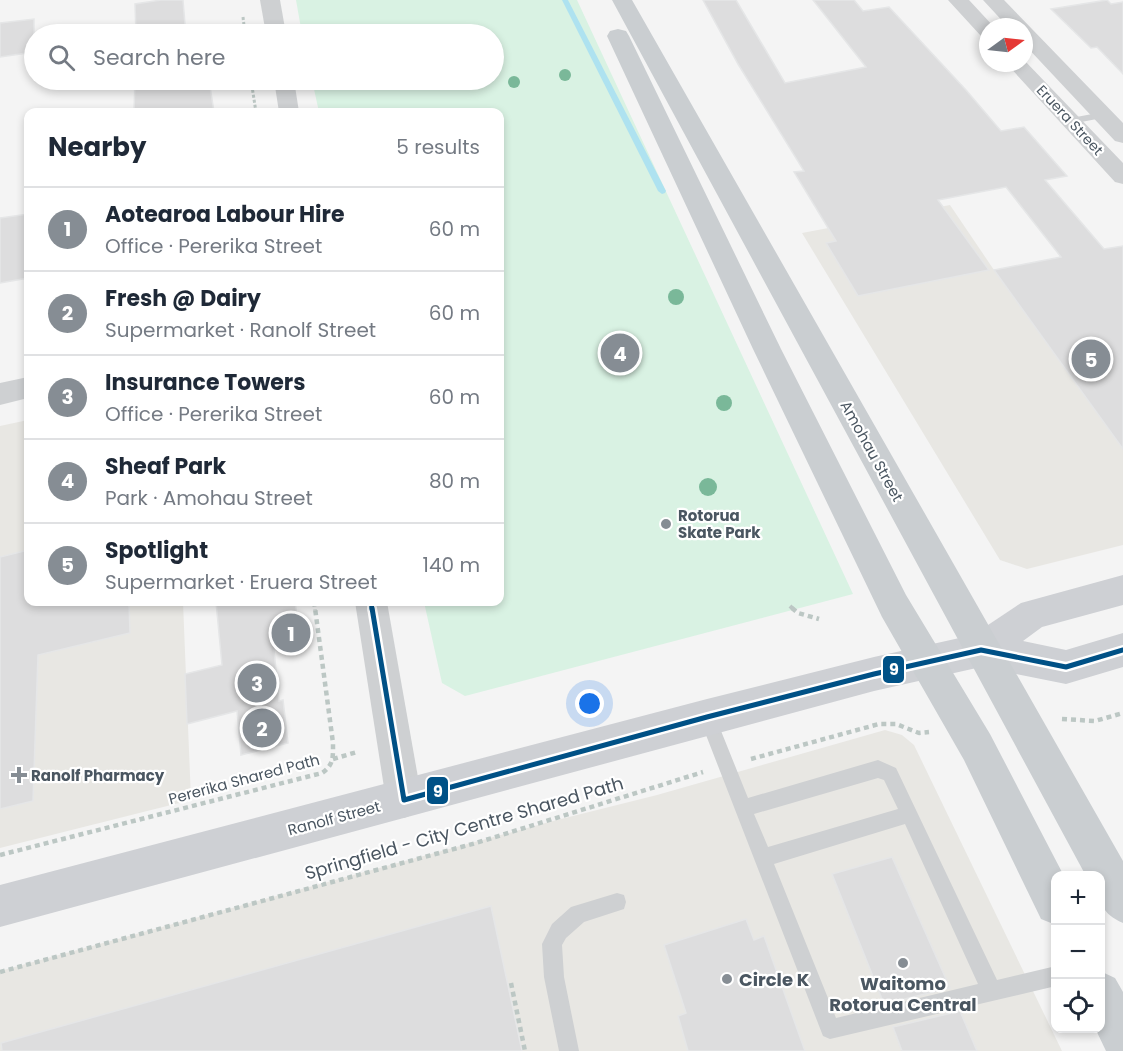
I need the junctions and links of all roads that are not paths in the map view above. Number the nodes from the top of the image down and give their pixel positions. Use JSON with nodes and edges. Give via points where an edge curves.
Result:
{"nodes":[{"id":1,"x":270,"y":0,"type":"edge"},
{"id":2,"x":599,"y":0,"type":"edge"},
{"id":3,"x":622,"y":0,"type":"edge"},
{"id":4,"x":958,"y":0,"type":"edge"},
{"id":5,"x":993,"y":0,"type":"edge"},
{"id":6,"x":1010,"y":18,"type":"edge"},
{"id":7,"x":979,"y":22,"type":"edge"},
{"id":8,"x":274,"y":24,"type":"edge"},
{"id":9,"x":1033,"y":41,"type":"edge"},
{"id":10,"x":1025,"y":72,"type":"edge"},
{"id":11,"x":286,"y":90,"type":"edge"},
{"id":12,"x":288,"y":108,"type":"edge"},
{"id":13,"x":1103,"y":115,"type":"junction"},
{"id":14,"x":1071,"y":121,"type":"junction"},
{"id":15,"x":1123,"y":136,"type":"edge"},
{"id":16,"x":1123,"y":177,"type":"edge"},
{"id":17,"x":810,"y":340,"type":"junction"},
{"id":18,"x":767,"y":349,"type":"junction"},
{"id":19,"x":24,"y":389,"type":"edge"},
{"id":20,"x":0,"y":394,"type":"edge"},
{"id":21,"x":1123,"y":590,"type":"edge"},
{"id":22,"x":373,"y":606,"type":"edge"},
{"id":23,"x":981,"y":650,"type":"junction"},
{"id":24,"x":1123,"y":650,"type":"edge"},
{"id":25,"x":928,"y":662,"type":"junction"},
{"id":26,"x":708,"y":717,"type":"junction"},
{"id":27,"x":404,"y":800,"type":"junction"},
{"id":28,"x":744,"y":808,"type":"junction"},
{"id":29,"x":910,"y":814,"type":"junction"},
{"id":30,"x":763,"y":858,"type":"junction"},
{"id":31,"x":1051,"y":894,"type":"edge"},
{"id":32,"x":617,"y":902,"type":"dead end"},
{"id":33,"x":1123,"y":902,"type":"edge"},
{"id":34,"x":0,"y":906,"type":"edge"},
{"id":35,"x":1051,"y":977,"type":"edge"},
{"id":36,"x":991,"y":990,"type":"junction"},
{"id":37,"x":1105,"y":1001,"type":"edge"},
{"id":38,"x":1123,"y":1037,"type":"edge"},
{"id":39,"x":569,"y":1051,"type":"edge"}],
"edges":[{"from":1,"to":8,"type":"street"},
{"from":2,"to":18,"type":"main road"},
{"from":3,"to":17,"type":"main road","name":"Amohau Street"},
{"from":4,"to":7,"type":"street"},
{"from":5,"to":6,"type":"street"},
{"from":9,"to":13,"type":"street","name":"Eruera Street"},
{"from":10,"to":14,"type":"street","name":"Eruera Street"},
{"from":11,"to":12,"type":"street"},
{"from":13,"to":14,"type":"lane"},
{"from":13,"to":15,"type":"street","name":"Eruera Street"},
{"from":14,"to":16,"type":"street","name":"Eruera Street"},
{"from":17,"to":18,"type":"main road"},
{"from":17,"to":23,"type":"main road","name":"Amohau Street"},
{"from":18,"to":25,"type":"main road","via":[[894,606]]},
{"from":19,"to":20,"type":"street"},
{"from":21,"to":23,"type":"street","name":"Ranolf Street","via":[[1033,614]]},
{"from":22,"to":27,"type":"street"},
{"from":23,"to":24,"type":"street","name":"Ranolf Street","via":[[1066,667]]},
{"from":23,"to":25,"type":"street","name":"Ranolf Street"},
{"from":23,"to":33,"type":"main road","name":"Amohau Street"},
{"from":25,"to":26,"type":"street","name":"Ranolf Street"},
{"from":25,"to":31,"type":"main road"},
{"from":26,"to":27,"type":"street","name":"Ranolf Street"},
{"from":26,"to":28,"type":"lane"},
{"from":27,"to":34,"type":"street","name":"Ranolf Street"},
{"from":28,"to":29,"type":"lane","via":[[878,769],[890,774]]},
{"from":28,"to":30,"type":"lane"},
{"from":29,"to":30,"type":"lane"},
{"from":29,"to":36,"type":"lane"},
{"from":30,"to":36,"type":"lane","via":[[830,1029]]},
{"from":32,"to":39,"type":"lane","via":[[578,914],[559,931],[552,944],[554,977]]},
{"from":35,"to":36,"type":"lane"},
{"from":37,"to":38,"type":"main road"}]}
